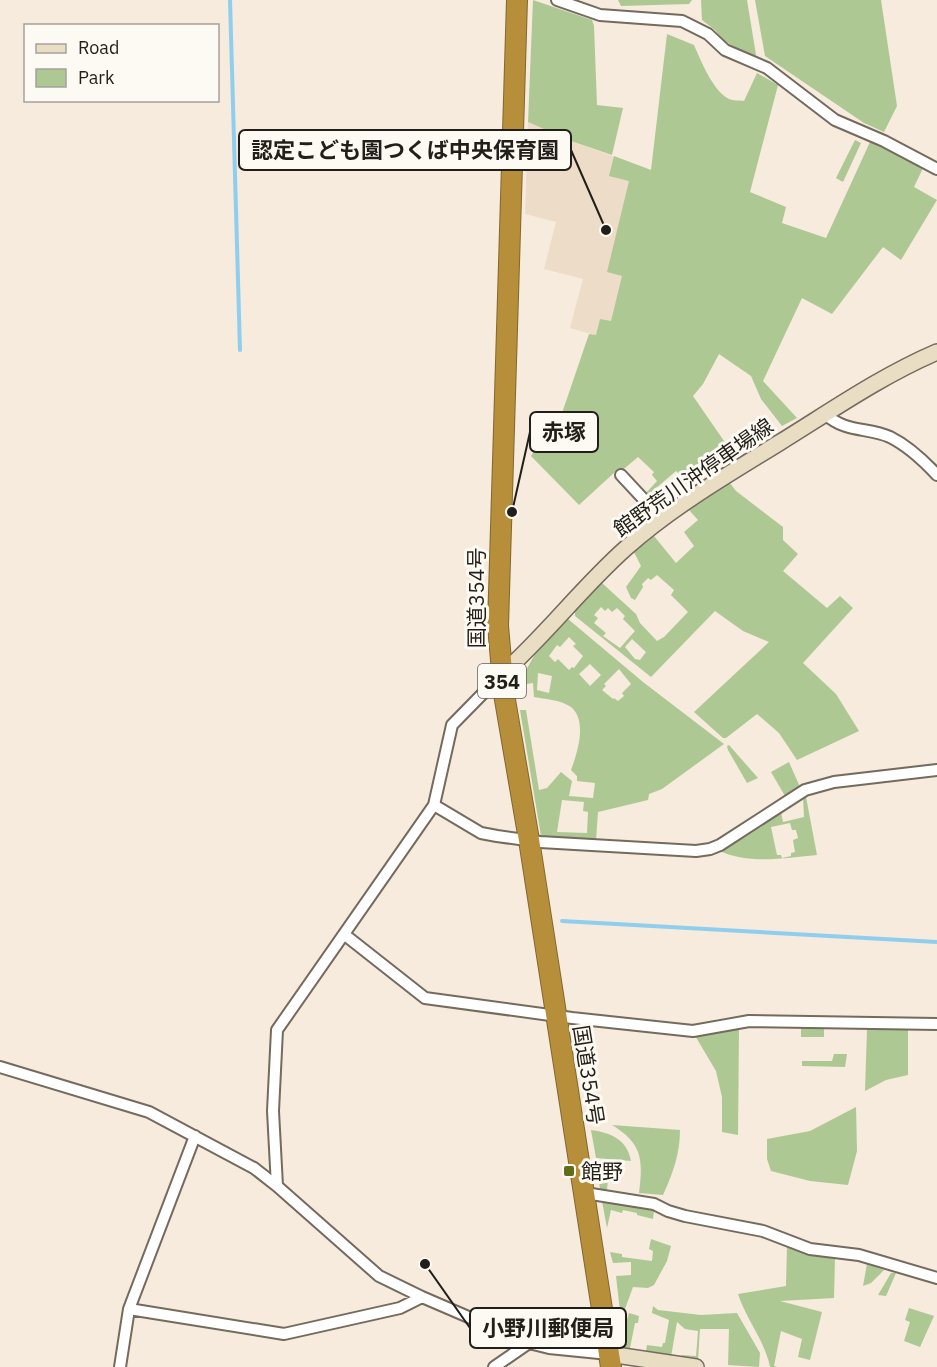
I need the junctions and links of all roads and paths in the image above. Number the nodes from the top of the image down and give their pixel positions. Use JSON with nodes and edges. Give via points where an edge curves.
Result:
{"nodes":[{"id":1,"x":517,"y":0,"type":"edge"},
{"id":2,"x":557,"y":0,"type":"edge"},
{"id":3,"x":937,"y":169,"type":"edge"},
{"id":4,"x":937,"y":352,"type":"edge"},
{"id":5,"x":825,"y":414,"type":"junction"},
{"id":6,"x":621,"y":475,"type":"dead end"},
{"id":7,"x":937,"y":475,"type":"edge"},
{"id":8,"x":662,"y":519,"type":"junction"},
{"id":9,"x":502,"y":674,"type":"junction"},
{"id":10,"x":937,"y":770,"type":"edge"},
{"id":11,"x":434,"y":805,"type":"junction"},
{"id":12,"x":529,"y":840,"type":"junction"},
{"id":13,"x":345,"y":935,"type":"junction"},
{"id":14,"x":555,"y":1016,"type":"junction"},
{"id":15,"x":937,"y":1024,"type":"edge"},
{"id":16,"x":0,"y":1067,"type":"edge"},
{"id":17,"x":195,"y":1136,"type":"junction"},
{"id":18,"x":277,"y":1186,"type":"junction"},
{"id":19,"x":585,"y":1193,"type":"junction"},
{"id":20,"x":937,"y":1278,"type":"edge"},
{"id":21,"x":422,"y":1298,"type":"junction"},
{"id":22,"x":129,"y":1310,"type":"junction"},
{"id":23,"x":529,"y":1342,"type":"junction"},
{"id":24,"x":610,"y":1361,"type":"edge"},
{"id":25,"x":120,"y":1367,"type":"edge"},
{"id":26,"x":494,"y":1367,"type":"edge"},
{"id":27,"x":696,"y":1367,"type":"edge"}],
"edges":[{"from":1,"to":9,"type":"highway","name":"国道354号","number":"354","via":[[498,591]]},
{"from":2,"to":3,"type":"street","via":[[600,15],[682,21],[708,34],[725,50],[767,68],[836,120]]},
{"from":4,"to":5,"type":"main road","name":"館野荒川沖停車場線"},
{"from":5,"to":7,"type":"street","via":[[853,429],[889,437]]},
{"from":5,"to":8,"type":"main road","name":"館野荒川沖停車場線"},
{"from":6,"to":8,"type":"street"},
{"from":8,"to":9,"type":"main road","name":"館野荒川沖停車場線","via":[[619,554]]},
{"from":9,"to":11,"type":"street","via":[[452,725]]},
{"from":9,"to":12,"type":"highway","name":"国道354号","number":"354"},
{"from":10,"to":12,"type":"street","via":[[834,782],[805,790],[710,849]]},
{"from":11,"to":12,"type":"street","via":[[481,833]]},
{"from":11,"to":13,"type":"street"},
{"from":12,"to":14,"type":"highway","name":"国道354号","number":"354"},
{"from":13,"to":14,"type":"street","via":[[425,998]]},
{"from":13,"to":18,"type":"street","via":[[277,1030],[273,1111]]},
{"from":14,"to":15,"type":"street","via":[[693,1030],[749,1021]]},
{"from":14,"to":19,"type":"highway","name":"国道354号","number":"354"},
{"from":16,"to":17,"type":"street","via":[[149,1112]]},
{"from":17,"to":18,"type":"street","via":[[254,1168]]},
{"from":17,"to":22,"type":"street"},
{"from":18,"to":21,"type":"street","via":[[379,1275]]},
{"from":19,"to":20,"type":"street","via":[[654,1204],[685,1216],[763,1231],[810,1249],[859,1255]]},
{"from":19,"to":24,"type":"highway","name":"国道354号","number":"354"},
{"from":21,"to":22,"type":"street","via":[[400,1308],[284,1334]]},
{"from":21,"to":23,"type":"street"},
{"from":22,"to":25,"type":"street"},
{"from":23,"to":24,"type":"street"},
{"from":23,"to":26,"type":"street"},
{"from":24,"to":27,"type":"main road"}]}
